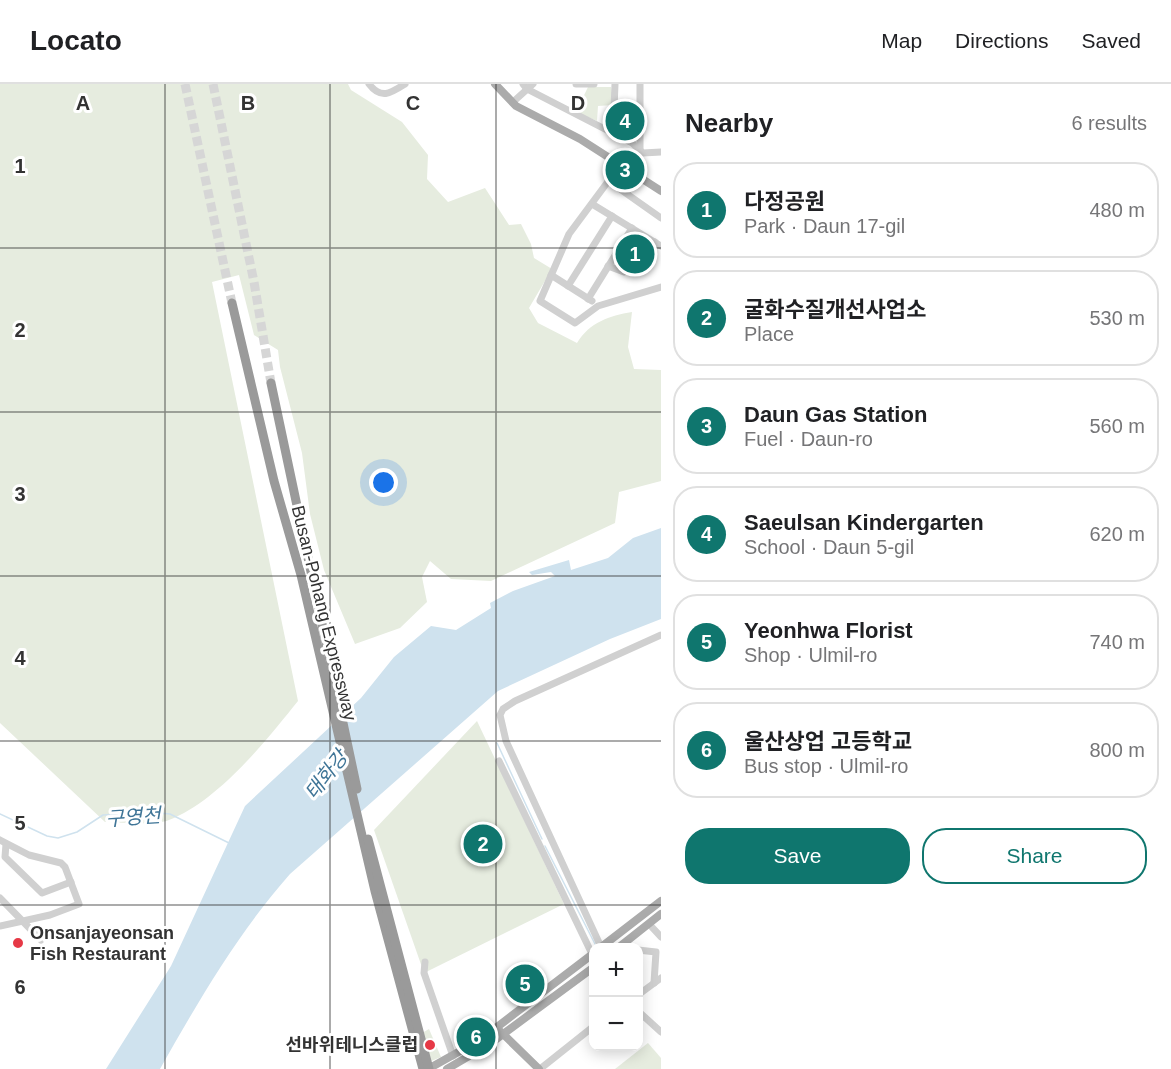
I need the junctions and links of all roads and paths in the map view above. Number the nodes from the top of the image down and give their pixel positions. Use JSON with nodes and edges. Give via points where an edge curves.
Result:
{"nodes":[{"id":1,"x":369,"y":84,"type":"edge"},
{"id":2,"x":405,"y":84,"type":"edge"},
{"id":3,"x":495,"y":84,"type":"edge"},
{"id":4,"x":576,"y":84,"type":"edge"},
{"id":5,"x":594,"y":84,"type":"edge"},
{"id":6,"x":615,"y":84,"type":"edge"},
{"id":7,"x":640,"y":84,"type":"edge"},
{"id":8,"x":528,"y":86,"type":"edge"},
{"id":9,"x":513,"y":102,"type":"junction"},
{"id":10,"x":613,"y":133,"type":"junction"},
{"id":11,"x":640,"y":150,"type":"junction"},
{"id":12,"x":661,"y":153,"type":"edge"},
{"id":13,"x":621,"y":164,"type":"junction"},
{"id":14,"x":610,"y":182,"type":"junction"},
{"id":15,"x":661,"y":191,"type":"edge"},
{"id":16,"x":592,"y":204,"type":"junction"},
{"id":17,"x":612,"y":216,"type":"junction"},
{"id":18,"x":661,"y":218,"type":"edge"},
{"id":19,"x":632,"y":228,"type":"junction"},
{"id":20,"x":658,"y":244,"type":"edge"},
{"id":21,"x":608,"y":266,"type":"junction"},
{"id":22,"x":551,"y":275,"type":"junction"},
{"id":23,"x":568,"y":286,"type":"junction"},
{"id":24,"x":660,"y":286,"type":"edge"},
{"id":25,"x":588,"y":299,"type":"junction"},
{"id":26,"x":232,"y":303,"type":"tunnel mouth"},
{"id":27,"x":598,"y":306,"type":"junction"},
{"id":28,"x":271,"y":383,"type":"tunnel mouth"},
{"id":29,"x":318,"y":635,"type":"junction"},
{"id":30,"x":661,"y":635,"type":"edge"},
{"id":31,"x":499,"y":761,"type":"dead end"},
{"id":32,"x":551,"y":838,"type":"junction"},
{"id":33,"x":3,"y":842,"type":"edge"},
{"id":34,"x":540,"y":844,"type":"junction"},
{"id":35,"x":71,"y":882,"type":"junction"},
{"id":36,"x":0,"y":897,"type":"edge"},
{"id":37,"x":661,"y":901,"type":"edge"},
{"id":38,"x":661,"y":915,"type":"edge"},
{"id":39,"x":24,"y":922,"type":"junction"},
{"id":40,"x":649,"y":924,"type":"junction"},
{"id":41,"x":0,"y":927,"type":"edge"},
{"id":42,"x":661,"y":937,"type":"edge"},
{"id":43,"x":40,"y":940,"type":"dead end"},
{"id":44,"x":599,"y":943,"type":"edge"},
{"id":45,"x":606,"y":943,"type":"edge"},
{"id":46,"x":627,"y":943,"type":"edge"},
{"id":47,"x":589,"y":945,"type":"edge"},
{"id":48,"x":643,"y":950,"type":"edge"},
{"id":49,"x":658,"y":952,"type":"edge"},
{"id":50,"x":589,"y":956,"type":"edge"},
{"id":51,"x":425,"y":962,"type":"dead end"},
{"id":52,"x":589,"y":971,"type":"edge"},
{"id":53,"x":661,"y":978,"type":"edge"},
{"id":54,"x":654,"y":983,"type":"junction"},
{"id":55,"x":643,"y":992,"type":"edge"},
{"id":56,"x":643,"y":1015,"type":"edge"},
{"id":57,"x":497,"y":1027,"type":"junction"},
{"id":58,"x":589,"y":1030,"type":"edge"},
{"id":59,"x":661,"y":1032,"type":"edge"},
{"id":60,"x":503,"y":1035,"type":"junction"},
{"id":61,"x":453,"y":1056,"type":"junction"},
{"id":62,"x":423,"y":1069,"type":"edge"},
{"id":63,"x":428,"y":1069,"type":"edge"},
{"id":64,"x":447,"y":1069,"type":"edge"},
{"id":65,"x":540,"y":1069,"type":"edge"}],
"edges":[{"from":1,"to":2,"type":"street","via":[[379,94],[387,95]]},
{"from":3,"to":9,"type":"main road"},
{"from":4,"to":5,"type":"street"},
{"from":6,"to":10,"type":"street"},
{"from":7,"to":11,"type":"street"},
{"from":8,"to":9,"type":"street"},
{"from":8,"to":10,"type":"street"},
{"from":9,"to":13,"type":"main road"},
{"from":10,"to":11,"type":"street"},
{"from":11,"to":12,"type":"street"},
{"from":13,"to":14,"type":"street"},
{"from":13,"to":15,"type":"main road"},
{"from":14,"to":16,"type":"street"},
{"from":14,"to":18,"type":"street"},
{"from":16,"to":17,"type":"street"},
{"from":16,"to":22,"type":"street","via":[[569,234]]},
{"from":17,"to":19,"type":"street"},
{"from":17,"to":23,"type":"street"},
{"from":19,"to":20,"type":"street"},
{"from":19,"to":21,"type":"street"},
{"from":20,"to":21,"type":"street","via":[[641,265],[624,272]]},
{"from":21,"to":25,"type":"street"},
{"from":22,"to":23,"type":"street"},
{"from":22,"to":27,"type":"street","via":[[540,301],[575,323]]},
{"from":23,"to":25,"type":"street"},
{"from":24,"to":27,"type":"street"},
{"from":25,"to":27,"type":"street"},
{"from":26,"to":29,"type":"highway","name":"Busan-Pohang Expressway"},
{"from":28,"to":29,"type":"highway","name":"Busan-Pohang Expressway"},
{"from":29,"to":62,"type":"highway","name":"Busan-Pohang Expressway","via":[[375,891]]},
{"from":29,"to":63,"type":"highway","name":"Busan-Pohang Expressway","bridge":true},
{"from":30,"to":32,"type":"street","via":[[503,709],[500,715],[506,741]]},
{"from":31,"to":34,"type":"street"},
{"from":32,"to":34,"type":"street"},
{"from":32,"to":44,"type":"street"},
{"from":33,"to":35,"type":"street","via":[[29,855],[61,863]]},
{"from":33,"to":35,"type":"street","via":[[5,857],[42,893]]},
{"from":34,"to":47,"type":"street"},
{"from":35,"to":39,"type":"street","via":[[79,904]]},
{"from":36,"to":39,"type":"street"},
{"from":37,"to":45,"type":"main road"},
{"from":38,"to":40,"type":"main road"},
{"from":39,"to":41,"type":"street"},
{"from":39,"to":43,"type":"street"},
{"from":40,"to":42,"type":"street"},
{"from":40,"to":46,"type":"main road"},
{"from":48,"to":49,"type":"street"},
{"from":49,"to":54,"type":"street"},
{"from":50,"to":57,"type":"main road"},
{"from":51,"to":61,"type":"street","via":[[424,973]]},
{"from":52,"to":60,"type":"main road"},
{"from":53,"to":54,"type":"street"},
{"from":54,"to":55,"type":"street"},
{"from":56,"to":59,"type":"street"},
{"from":57,"to":60,"type":"main road"},
{"from":57,"to":61,"type":"main road"},
{"from":58,"to":65,"type":"street"},
{"from":60,"to":64,"type":"main road"},
{"from":60,"to":65,"type":"main road"},
{"from":61,"to":63,"type":"main road"}]}
